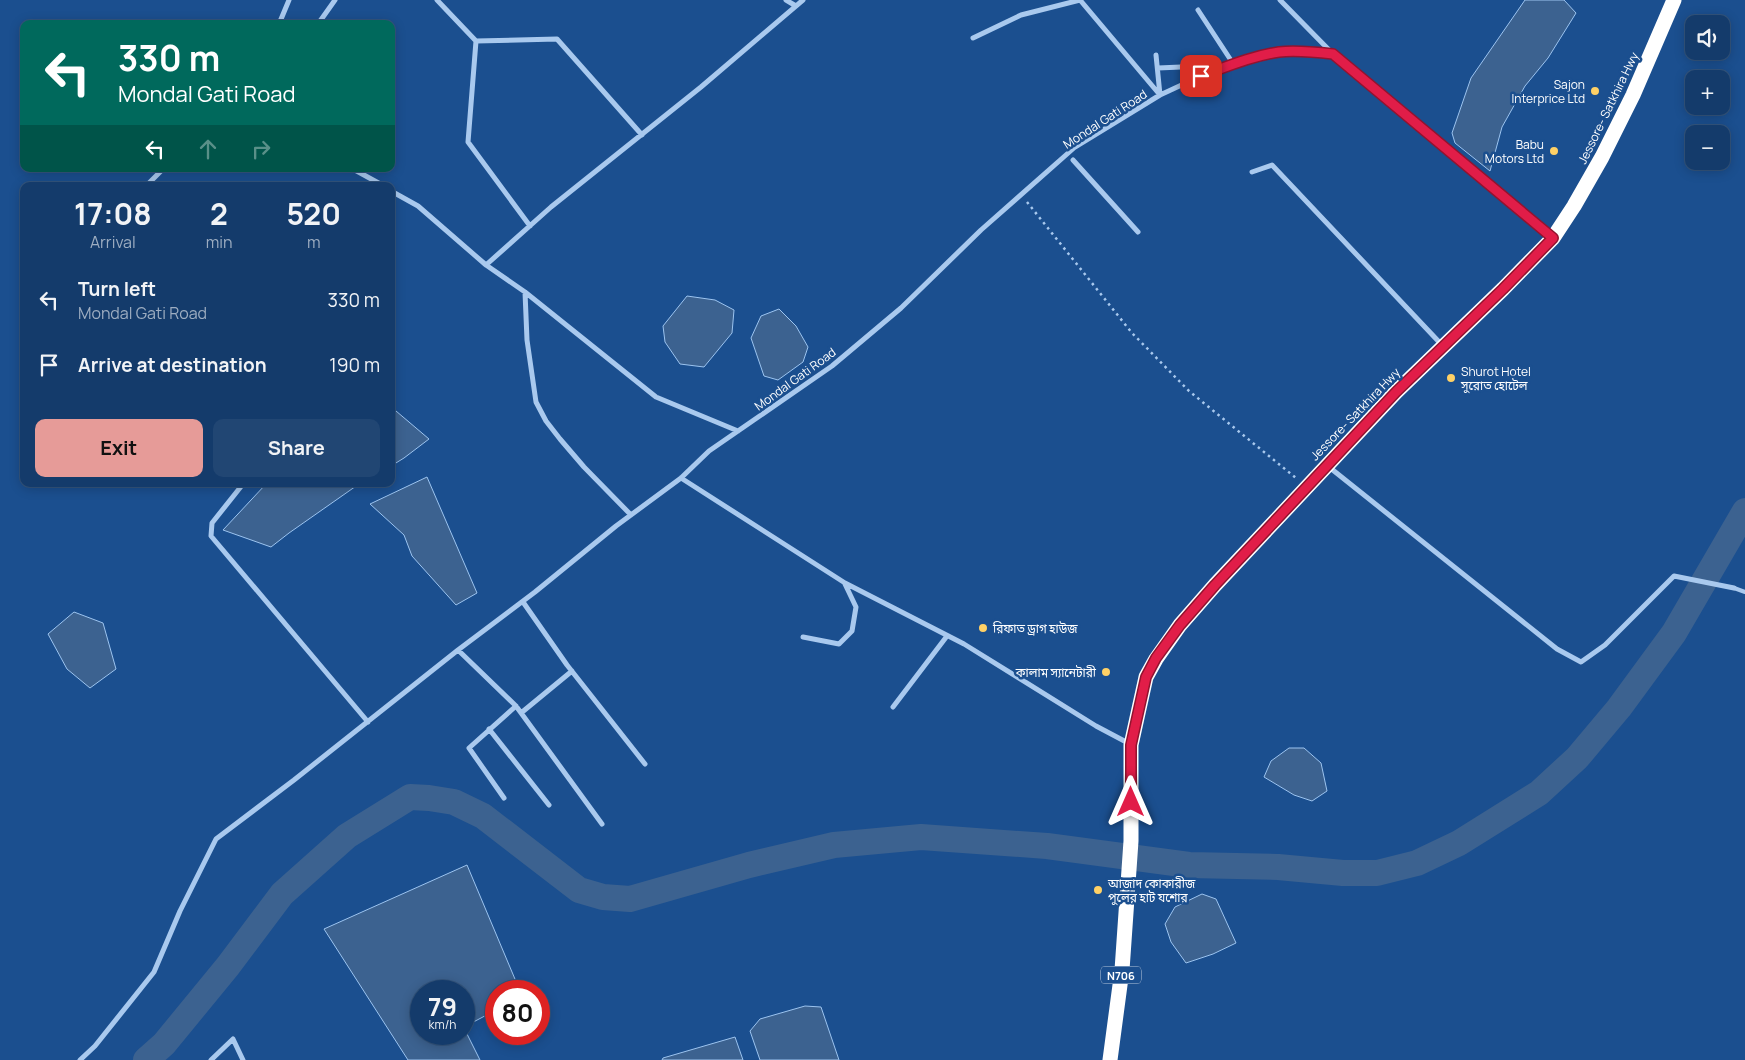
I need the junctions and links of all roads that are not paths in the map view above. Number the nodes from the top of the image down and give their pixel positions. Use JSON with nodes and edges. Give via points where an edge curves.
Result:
{"nodes":[{"id":1,"x":289,"y":0,"type":"edge"},
{"id":2,"x":334,"y":0,"type":"edge"},
{"id":3,"x":437,"y":0,"type":"edge"},
{"id":4,"x":786,"y":0,"type":"edge"},
{"id":5,"x":803,"y":0,"type":"edge"},
{"id":6,"x":1280,"y":0,"type":"edge"},
{"id":7,"x":1674,"y":0,"type":"edge"},
{"id":8,"x":796,"y":6,"type":"junction"},
{"id":9,"x":1198,"y":10,"type":"dead end"},
{"id":10,"x":281,"y":20,"type":"edge"},
{"id":11,"x":321,"y":20,"type":"edge"},
{"id":12,"x":973,"y":38,"type":"dead end"},
{"id":13,"x":476,"y":41,"type":"junction"},
{"id":14,"x":1333,"y":54,"type":"junction"},
{"id":15,"x":1156,"y":55,"type":"dead end"},
{"id":16,"x":1234,"y":65,"type":"junction"},
{"id":17,"x":1158,"y":68,"type":"junction"},
{"id":18,"x":1160,"y":95,"type":"junction"},
{"id":19,"x":642,"y":134,"type":"junction"},
{"id":20,"x":1072,"y":160,"type":"dead end"},
{"id":21,"x":160,"y":172,"type":"edge"},
{"id":22,"x":358,"y":172,"type":"edge"},
{"id":23,"x":1252,"y":172,"type":"dead end"},
{"id":24,"x":150,"y":182,"type":"edge"},
{"id":25,"x":377,"y":182,"type":"edge"},
{"id":26,"x":395,"y":193,"type":"edge"},
{"id":27,"x":530,"y":226,"type":"junction"},
{"id":28,"x":1138,"y":232,"type":"dead end"},
{"id":29,"x":1553,"y":238,"type":"junction"},
{"id":30,"x":486,"y":265,"type":"junction"},
{"id":31,"x":525,"y":292,"type":"junction"},
{"id":32,"x":1443,"y":347,"type":"junction"},
{"id":33,"x":738,"y":431,"type":"junction"},
{"id":34,"x":1327,"y":465,"type":"junction"},
{"id":35,"x":681,"y":478,"type":"junction"},
{"id":36,"x":241,"y":487,"type":"edge"},
{"id":37,"x":631,"y":515,"type":"junction"},
{"id":38,"x":845,"y":583,"type":"junction"},
{"id":39,"x":1734,"y":588,"type":"joint"},
{"id":40,"x":1745,"y":592,"type":"edge"},
{"id":41,"x":523,"y":602,"type":"junction"},
{"id":42,"x":947,"y":636,"type":"junction"},
{"id":43,"x":803,"y":637,"type":"dead end"},
{"id":44,"x":458,"y":650,"type":"junction"},
{"id":45,"x":572,"y":671,"type":"junction"},
{"id":46,"x":516,"y":706,"type":"junction"},
{"id":47,"x":893,"y":707,"type":"dead end"},
{"id":48,"x":521,"y":713,"type":"junction"},
{"id":49,"x":368,"y":722,"type":"junction"},
{"id":50,"x":490,"y":729,"type":"junction"},
{"id":51,"x":1131,"y":745,"type":"junction"},
{"id":52,"x":645,"y":764,"type":"dead end"},
{"id":53,"x":504,"y":798,"type":"dead end"},
{"id":54,"x":549,"y":805,"type":"dead end"},
{"id":55,"x":602,"y":824,"type":"dead end"},
{"id":56,"x":80,"y":1060,"type":"edge"},
{"id":57,"x":210,"y":1060,"type":"edge"},
{"id":58,"x":242,"y":1060,"type":"edge"},
{"id":59,"x":1110,"y":1060,"type":"edge"}],
"edges":[{"from":1,"to":10,"type":"street"},
{"from":2,"to":11,"type":"street"},
{"from":3,"to":13,"type":"street"},
{"from":4,"to":8,"type":"street"},
{"from":5,"to":8,"type":"street"},
{"from":6,"to":14,"type":"street"},
{"from":7,"to":29,"type":"highway","name":"Jessore- Satkhira Hwy","number":"N706","via":[[1602,157]]},
{"from":8,"to":19,"type":"street"},
{"from":9,"to":16,"type":"street"},
{"from":12,"to":18,"type":"street","via":[[1021,15],[1080,0]]},
{"from":13,"to":19,"type":"street","via":[[557,39]]},
{"from":13,"to":27,"type":"street","via":[[468,142]]},
{"from":14,"to":16,"type":"street","name":"Mondal Gati Road","via":[[1279,52]]},
{"from":14,"to":29,"type":"street"},
{"from":15,"to":17,"type":"street"},
{"from":16,"to":17,"type":"street"},
{"from":16,"to":18,"type":"street","name":"Mondal Gati Road"},
{"from":17,"to":18,"type":"street"},
{"from":18,"to":33,"type":"street","name":"Mondal Gati Road","via":[[1075,148],[981,230],[901,308],[832,366]]},
{"from":19,"to":27,"type":"street"},
{"from":20,"to":28,"type":"street"},
{"from":21,"to":24,"type":"street"},
{"from":22,"to":25,"type":"street"},
{"from":23,"to":32,"type":"street","via":[[1272,164]]},
{"from":26,"to":30,"type":"street","via":[[418,206]]},
{"from":27,"to":30,"type":"street"},
{"from":29,"to":32,"type":"highway","name":"Jessore- Satkhira Hwy","number":"N706"},
{"from":30,"to":31,"type":"street"},
{"from":31,"to":33,"type":"street","via":[[656,397]]},
{"from":31,"to":37,"type":"street","via":[[527,340],[536,402],[566,446]]},
{"from":32,"to":34,"type":"highway","name":"Jessore- Satkhira Hwy","number":"N706"},
{"from":33,"to":35,"type":"street","name":"Mondal Gati Road","via":[[709,451]]},
{"from":34,"to":39,"type":"street","via":[[1550,643],[1580,662],[1605,645],[1674,576]]},
{"from":34,"to":51,"type":"highway","name":"Jessore- Satkhira Hwy","number":"N706","via":[[1215,585],[1156,658],[1146,677]]},
{"from":35,"to":37,"type":"street","name":"Mondal Gati Road"},
{"from":35,"to":38,"type":"street"},
{"from":36,"to":49,"type":"street","via":[[212,523],[211,536]]},
{"from":37,"to":41,"type":"street","name":"Mondal Gati Road"},
{"from":38,"to":42,"type":"street"},
{"from":38,"to":43,"type":"street","via":[[856,607],[852,630],[839,644]]},
{"from":39,"to":40,"type":"lane"},
{"from":41,"to":44,"type":"street","name":"Mondal Gati Road"},
{"from":41,"to":45,"type":"street"},
{"from":42,"to":47,"type":"street"},
{"from":42,"to":51,"type":"street"},
{"from":44,"to":46,"type":"street"},
{"from":44,"to":49,"type":"street","name":"Mondal Gati Road"},
{"from":45,"to":48,"type":"street"},
{"from":45,"to":52,"type":"street"},
{"from":46,"to":48,"type":"street"},
{"from":46,"to":50,"type":"street"},
{"from":48,"to":55,"type":"street"},
{"from":49,"to":56,"type":"street","name":"Mondal Gati Road","via":[[216,839],[154,972]]},
{"from":50,"to":53,"type":"street","via":[[469,748]]},
{"from":50,"to":54,"type":"street"},
{"from":51,"to":59,"type":"highway","name":"Jessore- Satkhira Hwy","number":"N706","via":[[1128,890]]},
{"from":57,"to":58,"type":"street","via":[[233,1039]]}]}
